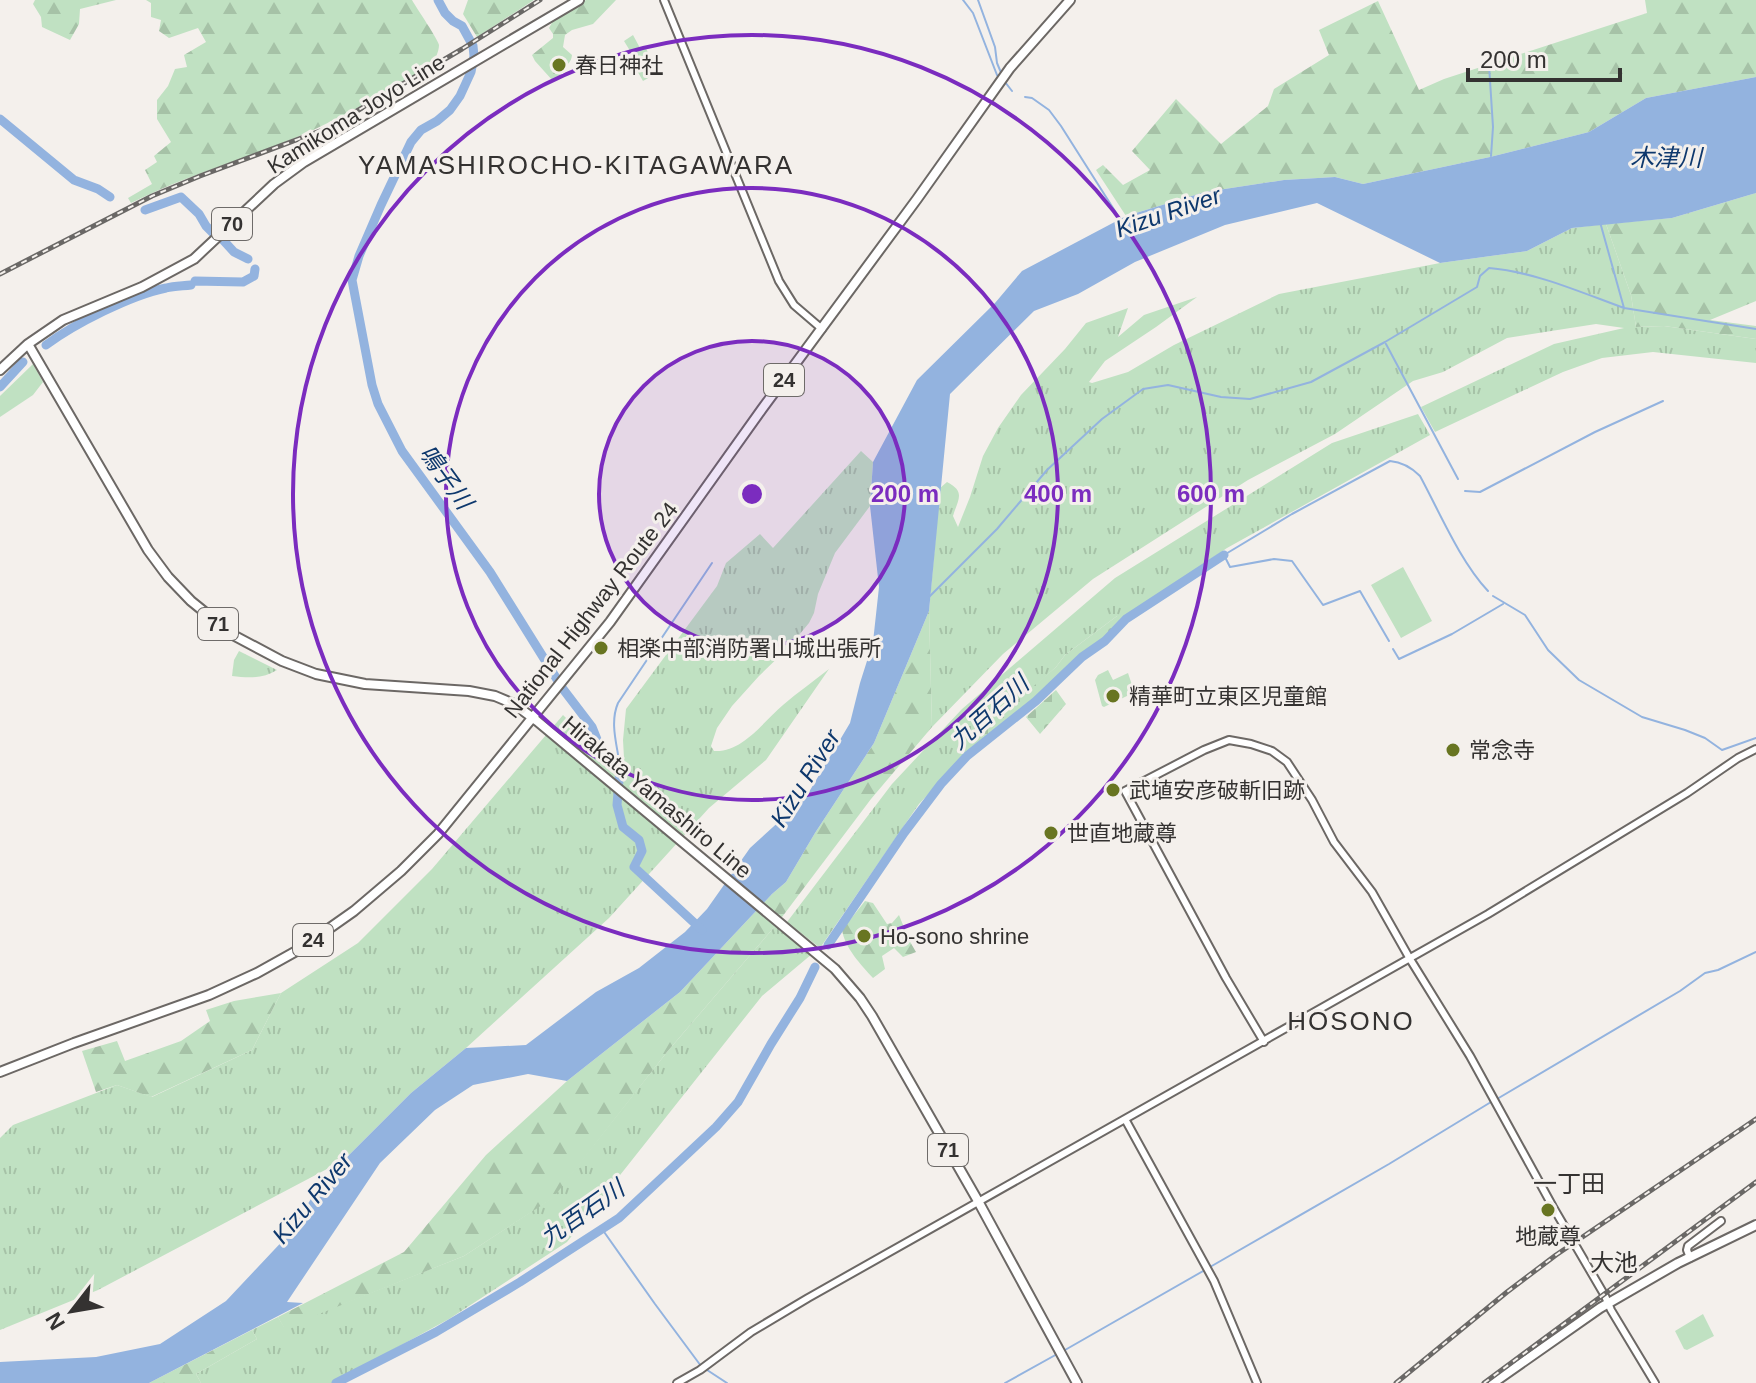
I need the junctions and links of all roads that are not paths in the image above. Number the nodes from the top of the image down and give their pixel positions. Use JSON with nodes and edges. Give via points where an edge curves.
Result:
{"nodes":[{"id":1,"x":579,"y":0,"type":"edge"},
{"id":2,"x":664,"y":0,"type":"edge"},
{"id":3,"x":1070,"y":0,"type":"edge"},
{"id":4,"x":822,"y":329,"type":"junction"},
{"id":5,"x":28,"y":344,"type":"junction"},
{"id":6,"x":0,"y":370,"type":"edge"},
{"id":7,"x":534,"y":719,"type":"junction"},
{"id":8,"x":1756,"y":749,"type":"edge"},
{"id":9,"x":1410,"y":959,"type":"junction"},
{"id":10,"x":1264,"y":1042,"type":"junction"},
{"id":11,"x":0,"y":1072,"type":"edge"},
{"id":12,"x":1125,"y":1119,"type":"junction"},
{"id":13,"x":978,"y":1201,"type":"junction"},
{"id":14,"x":1721,"y":1221,"type":"dead end"},
{"id":15,"x":1756,"y":1225,"type":"edge"},
{"id":16,"x":1690,"y":1258,"type":"junction"},
{"id":17,"x":1607,"y":1303,"type":"junction"},
{"id":18,"x":677,"y":1383,"type":"edge"},
{"id":19,"x":1077,"y":1383,"type":"edge"},
{"id":20,"x":1257,"y":1383,"type":"edge"},
{"id":21,"x":1493,"y":1383,"type":"edge"},
{"id":22,"x":1655,"y":1383,"type":"edge"}],
"edges":[{"from":1,"to":5,"type":"main road","name":"Kamikoma Joyo Line","number":"70","via":[[304,162],[194,259],[63,320]]},
{"from":2,"to":4,"type":"street","via":[[779,281],[794,305]]},
{"from":3,"to":4,"type":"main road","name":"National Highway Route 24","number":"24","via":[[1006,72]]},
{"from":4,"to":7,"type":"main road","name":"National Highway Route 24","number":"24"},
{"from":5,"to":6,"type":"main road","name":"Kamikoma Joyo Line","number":"70"},
{"from":5,"to":7,"type":"main road","name":"Hirakata Yamashiro Line","number":"71","via":[[148,550],[206,615],[282,661],[326,677],[495,696]]},
{"from":7,"to":11,"type":"main road","name":"National Highway Route 24","number":"24","via":[[410,862],[300,949],[209,995]]},
{"from":7,"to":13,"type":"main road","name":"Hirakata Yamashiro Line","number":"71","via":[[835,969],[860,998]]},
{"from":8,"to":9,"type":"street"},
{"from":9,"to":10,"type":"street"},
{"from":9,"to":10,"type":"street","via":[[1367,883],[1279,754],[1229,740],[1125,791]]},
{"from":9,"to":17,"type":"street"},
{"from":10,"to":12,"type":"street"},
{"from":12,"to":13,"type":"street"},
{"from":12,"to":20,"type":"street","via":[[1214,1281]]},
{"from":13,"to":18,"type":"street","via":[[762,1325]]},
{"from":13,"to":19,"type":"main road","name":"Hirakata Yamashiro Line","number":"71"},
{"from":14,"to":16,"type":"street","via":[[1688,1246]]},
{"from":15,"to":16,"type":"main road"},
{"from":16,"to":17,"type":"main road"},
{"from":17,"to":21,"type":"main road"},
{"from":17,"to":22,"type":"street"}]}
